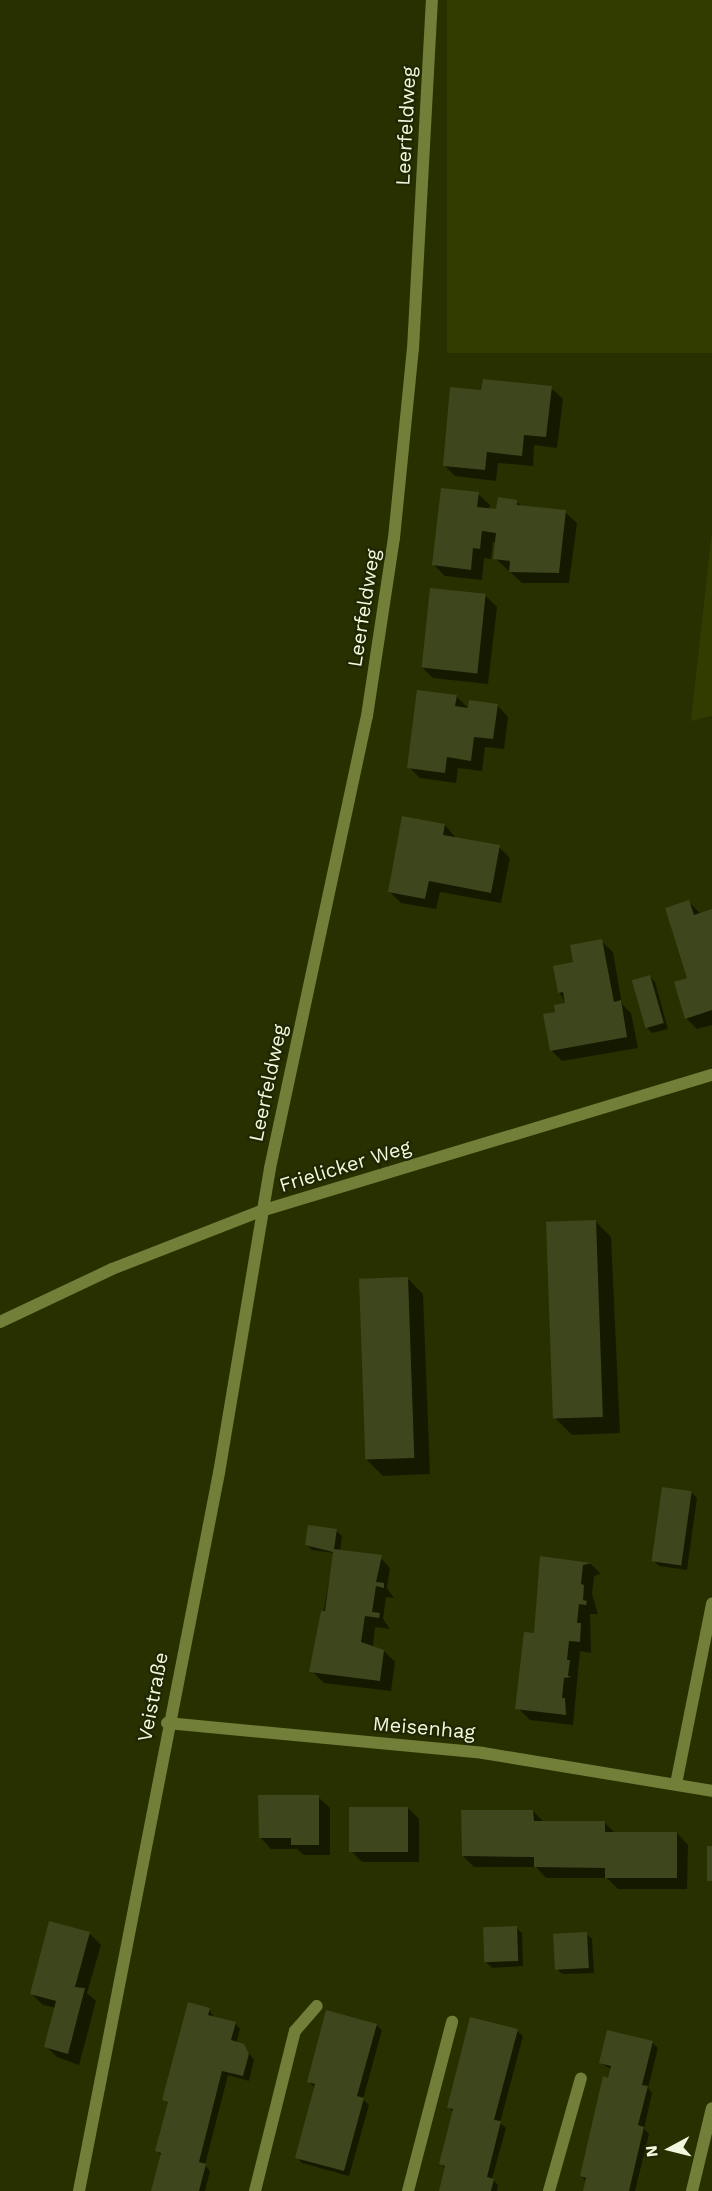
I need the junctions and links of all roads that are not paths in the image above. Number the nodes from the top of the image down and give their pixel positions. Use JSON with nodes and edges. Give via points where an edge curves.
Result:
{"nodes":[{"id":1,"x":432,"y":0,"type":"edge"},
{"id":2,"x":712,"y":1075,"type":"edge"},
{"id":3,"x":261,"y":1211,"type":"junction"},
{"id":4,"x":0,"y":1322,"type":"edge"},
{"id":5,"x":712,"y":1604,"type":"edge"},
{"id":6,"x":167,"y":1723,"type":"junction"},
{"id":7,"x":676,"y":1784,"type":"junction"},
{"id":8,"x":712,"y":1791,"type":"edge"},
{"id":9,"x":317,"y":2006,"type":"dead end"},
{"id":10,"x":452,"y":2022,"type":"dead end"},
{"id":11,"x":581,"y":2078,"type":"dead end"},
{"id":12,"x":712,"y":2108,"type":"edge"},
{"id":13,"x":79,"y":2191,"type":"edge"},
{"id":14,"x":255,"y":2191,"type":"edge"},
{"id":15,"x":408,"y":2191,"type":"edge"},
{"id":16,"x":549,"y":2191,"type":"edge"},
{"id":17,"x":692,"y":2191,"type":"edge"}],
"edges":[{"from":1,"to":3,"type":"street","name":"Leerfeldweg","via":[[412,349],[394,538],[367,716]]},
{"from":2,"to":3,"type":"street","name":"Frielicker Weg"},
{"from":3,"to":4,"type":"street","name":"Frielicker Weg","via":[[112,1269]]},
{"from":3,"to":6,"type":"street","name":"Veistraße","via":[[219,1473]]},
{"from":5,"to":7,"type":"street"},
{"from":6,"to":7,"type":"street","name":"Meisenhag","via":[[483,1753]]},
{"from":6,"to":13,"type":"street","name":"Veistraße"},
{"from":7,"to":8,"type":"street","name":"Meisenhag"},
{"from":9,"to":14,"type":"street","via":[[295,2031]]},
{"from":10,"to":15,"type":"street"},
{"from":11,"to":16,"type":"street"},
{"from":12,"to":17,"type":"street"}]}
